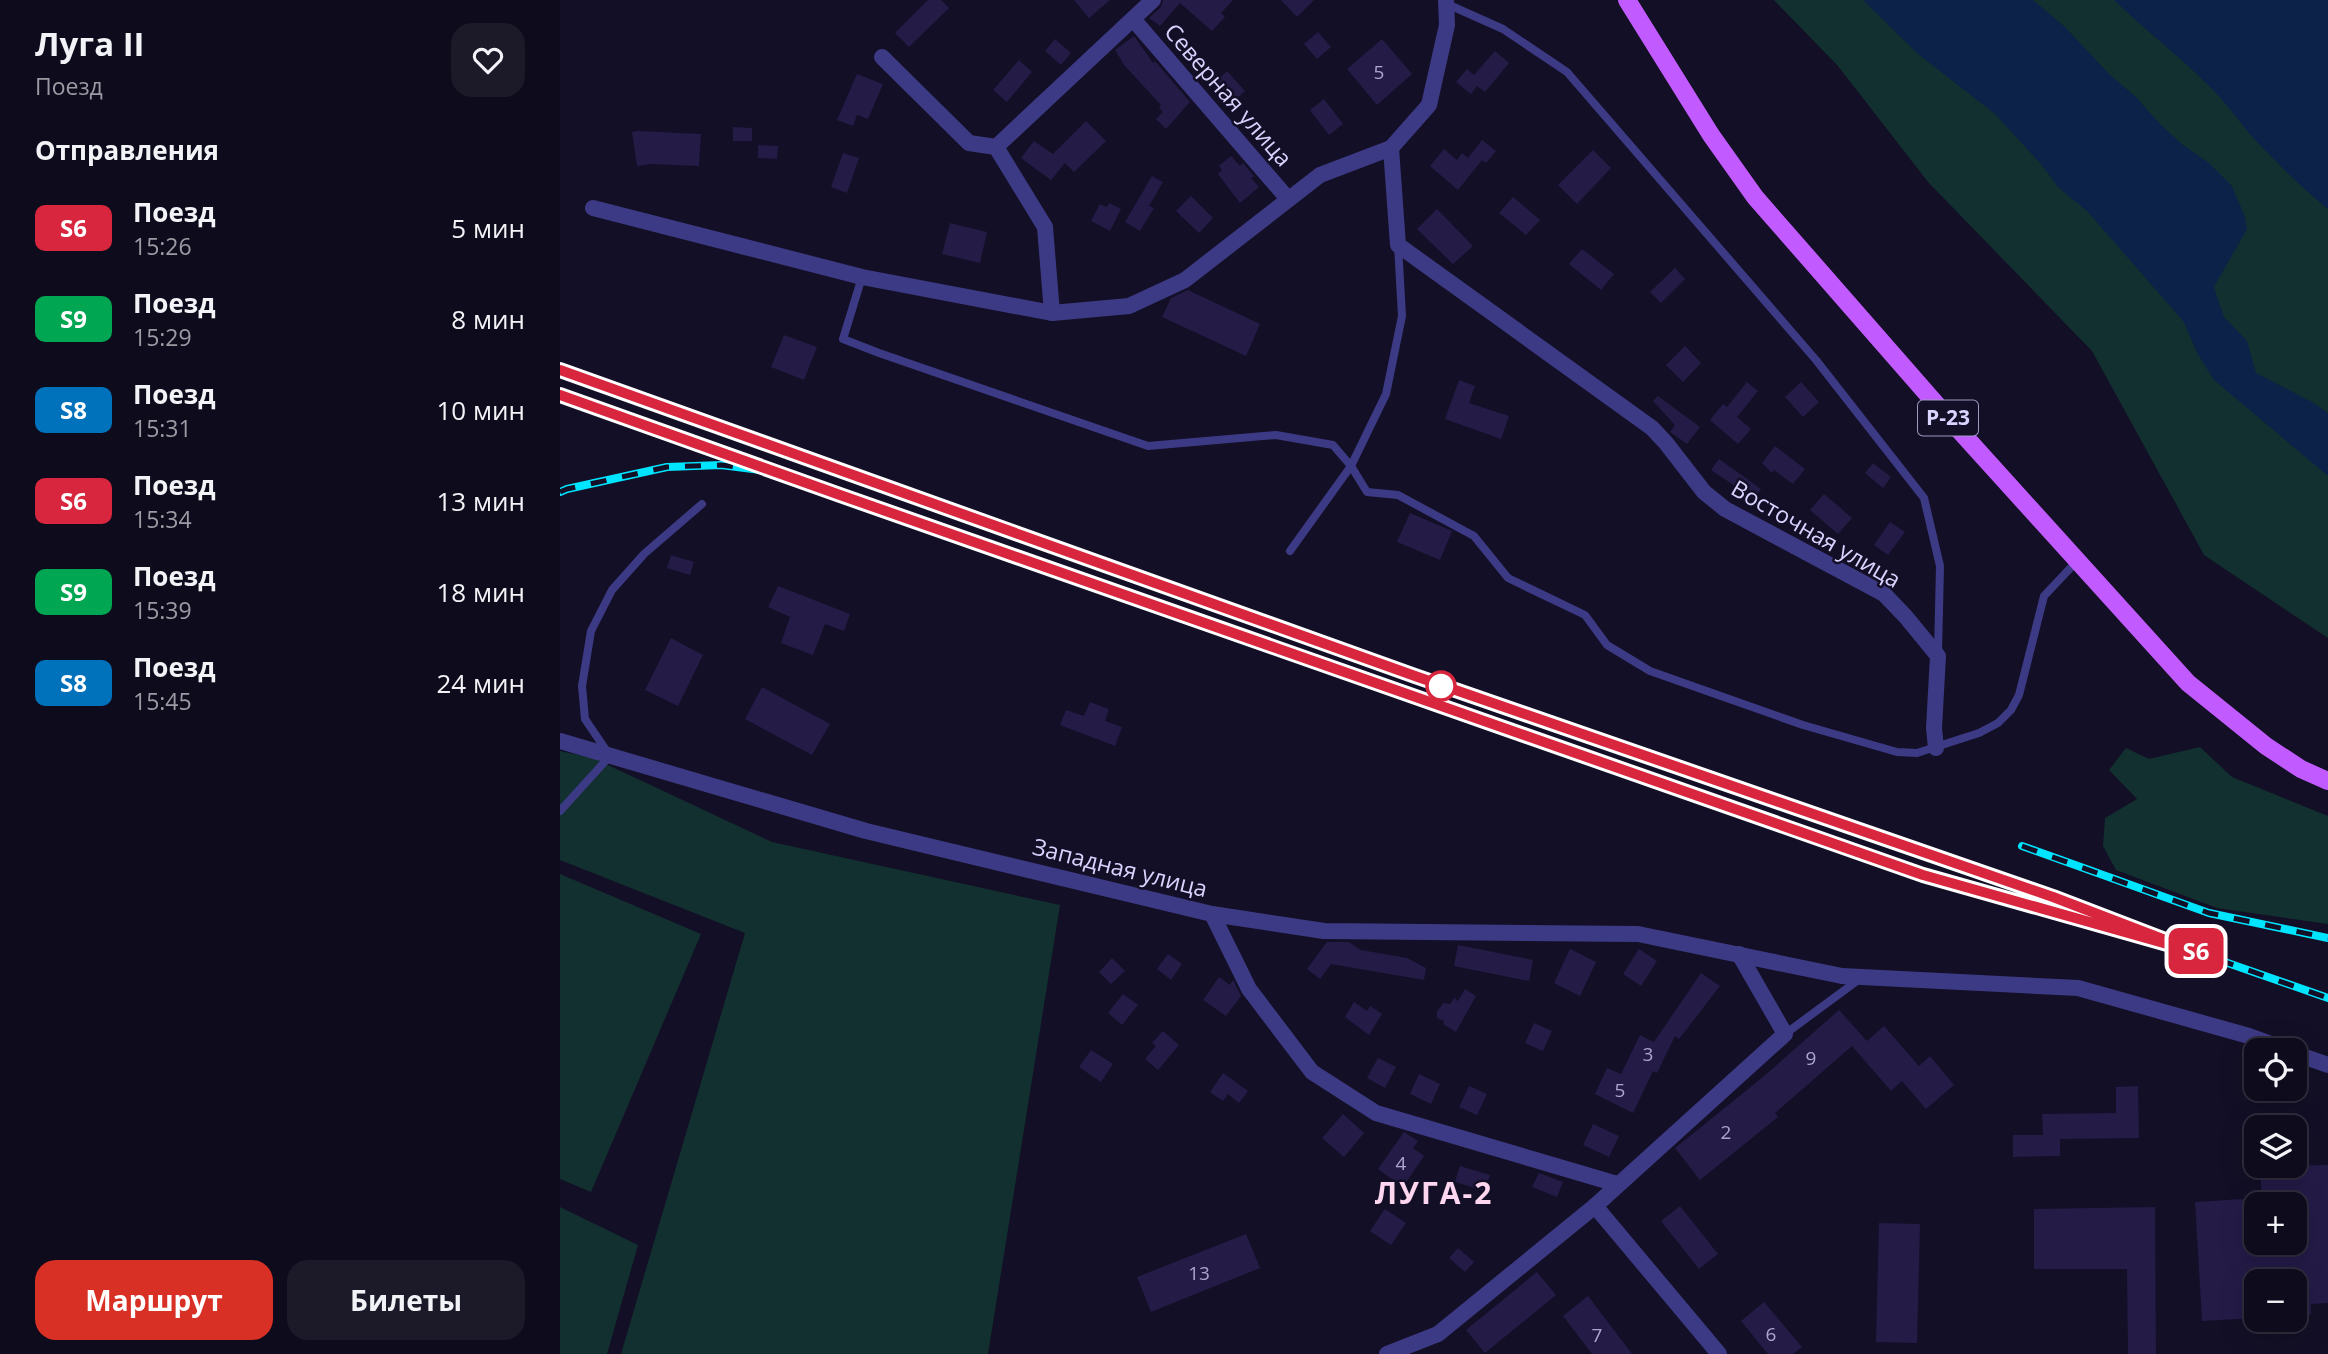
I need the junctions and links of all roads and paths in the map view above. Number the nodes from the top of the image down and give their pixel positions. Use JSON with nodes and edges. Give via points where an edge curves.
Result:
{"nodes":[{"id":1,"x":1153,"y":0,"type":"edge"},
{"id":2,"x":1627,"y":0,"type":"edge"},
{"id":3,"x":1446,"y":2,"type":"edge"},
{"id":4,"x":1133,"y":19,"type":"junction"},
{"id":5,"x":882,"y":57,"type":"dead end"},
{"id":6,"x":996,"y":147,"type":"junction"},
{"id":7,"x":1391,"y":148,"type":"junction"},
{"id":8,"x":1289,"y":200,"type":"junction"},
{"id":9,"x":593,"y":208,"type":"dead end"},
{"id":10,"x":1398,"y":245,"type":"junction"},
{"id":11,"x":862,"y":277,"type":"junction"},
{"id":12,"x":1052,"y":313,"type":"junction"},
{"id":13,"x":1351,"y":466,"type":"junction"},
{"id":14,"x":702,"y":504,"type":"dead end"},
{"id":15,"x":1290,"y":551,"type":"dead end"},
{"id":16,"x":2077,"y":561,"type":"junction"},
{"id":17,"x":1938,"y":656,"type":"junction"},
{"id":18,"x":560,"y":741,"type":"edge"},
{"id":19,"x":1937,"y":748,"type":"junction"},
{"id":20,"x":610,"y":756,"type":"junction"},
{"id":21,"x":2328,"y":781,"type":"edge"},
{"id":22,"x":560,"y":811,"type":"edge"},
{"id":23,"x":1212,"y":914,"type":"junction"},
{"id":24,"x":1739,"y":954,"type":"junction"},
{"id":25,"x":1864,"y":977,"type":"junction"},
{"id":26,"x":1785,"y":1034,"type":"junction"},
{"id":27,"x":2254,"y":1038,"type":"edge"},
{"id":28,"x":2307,"y":1057,"type":"edge"},
{"id":29,"x":2328,"y":1065,"type":"edge"},
{"id":30,"x":1618,"y":1184,"type":"junction"},
{"id":31,"x":1595,"y":1206,"type":"junction"},
{"id":32,"x":1387,"y":1354,"type":"edge"},
{"id":33,"x":1719,"y":1354,"type":"edge"}],
"edges":[{"from":1,"to":4,"type":"street"},
{"from":2,"to":16,"type":"main road","number":"Р-23","via":[[1710,135],[1755,197]]},
{"from":3,"to":7,"type":"street","via":[[1447,25],[1429,105]]},
{"from":3,"to":17,"type":"lane","via":[[1503,29],[1567,72],[1816,360],[1924,498],[1940,566]]},
{"from":4,"to":6,"type":"street"},
{"from":4,"to":8,"type":"street","name":"Северная улица"},
{"from":5,"to":6,"type":"street","via":[[969,142]]},
{"from":6,"to":12,"type":"street","via":[[1045,227]]},
{"from":7,"to":8,"type":"street","via":[[1320,175]]},
{"from":7,"to":10,"type":"street"},
{"from":8,"to":12,"type":"street","via":[[1185,279],[1129,306]]},
{"from":9,"to":11,"type":"street"},
{"from":10,"to":13,"type":"lane","via":[[1402,316],[1386,394]]},
{"from":10,"to":17,"type":"street","name":"Восточная улица","via":[[1652,428],[1698,486],[1726,509],[1884,594]]},
{"from":11,"to":12,"type":"street"},
{"from":11,"to":13,"type":"lane","via":[[843,338],[879,353],[1149,446],[1276,435],[1333,445]]},
{"from":13,"to":15,"type":"lane"},
{"from":13,"to":19,"type":"lane","via":[[1367,492],[1398,495],[1474,536],[1508,578],[1585,615],[1607,645],[1650,671],[1803,725],[1897,752]]},
{"from":14,"to":20,"type":"lane","via":[[644,554],[612,590],[591,631],[582,686],[584,719]]},
{"from":16,"to":19,"type":"lane","via":[[2044,596],[2019,695],[2011,710],[1998,723]]},
{"from":16,"to":21,"type":"main road","number":"Р-23","via":[[2188,683],[2266,746]]},
{"from":17,"to":19,"type":"street"},
{"from":18,"to":20,"type":"street","name":"Западная улица"},
{"from":20,"to":22,"type":"lane"},
{"from":20,"to":23,"type":"street","name":"Западная улица","via":[[866,831]]},
{"from":23,"to":24,"type":"street","via":[[1324,931],[1638,934]]},
{"from":23,"to":30,"type":"street","name":"Западная улица","via":[[1249,989],[1312,1072],[1376,1113]]},
{"from":24,"to":25,"type":"street"},
{"from":24,"to":26,"type":"street"},
{"from":25,"to":26,"type":"lane"},
{"from":25,"to":27,"type":"street","via":[[2078,988]]},
{"from":26,"to":30,"type":"street"},
{"from":28,"to":29,"type":"street"},
{"from":30,"to":31,"type":"street"},
{"from":31,"to":32,"type":"street","via":[[1438,1334]]},
{"from":31,"to":33,"type":"street"}]}
